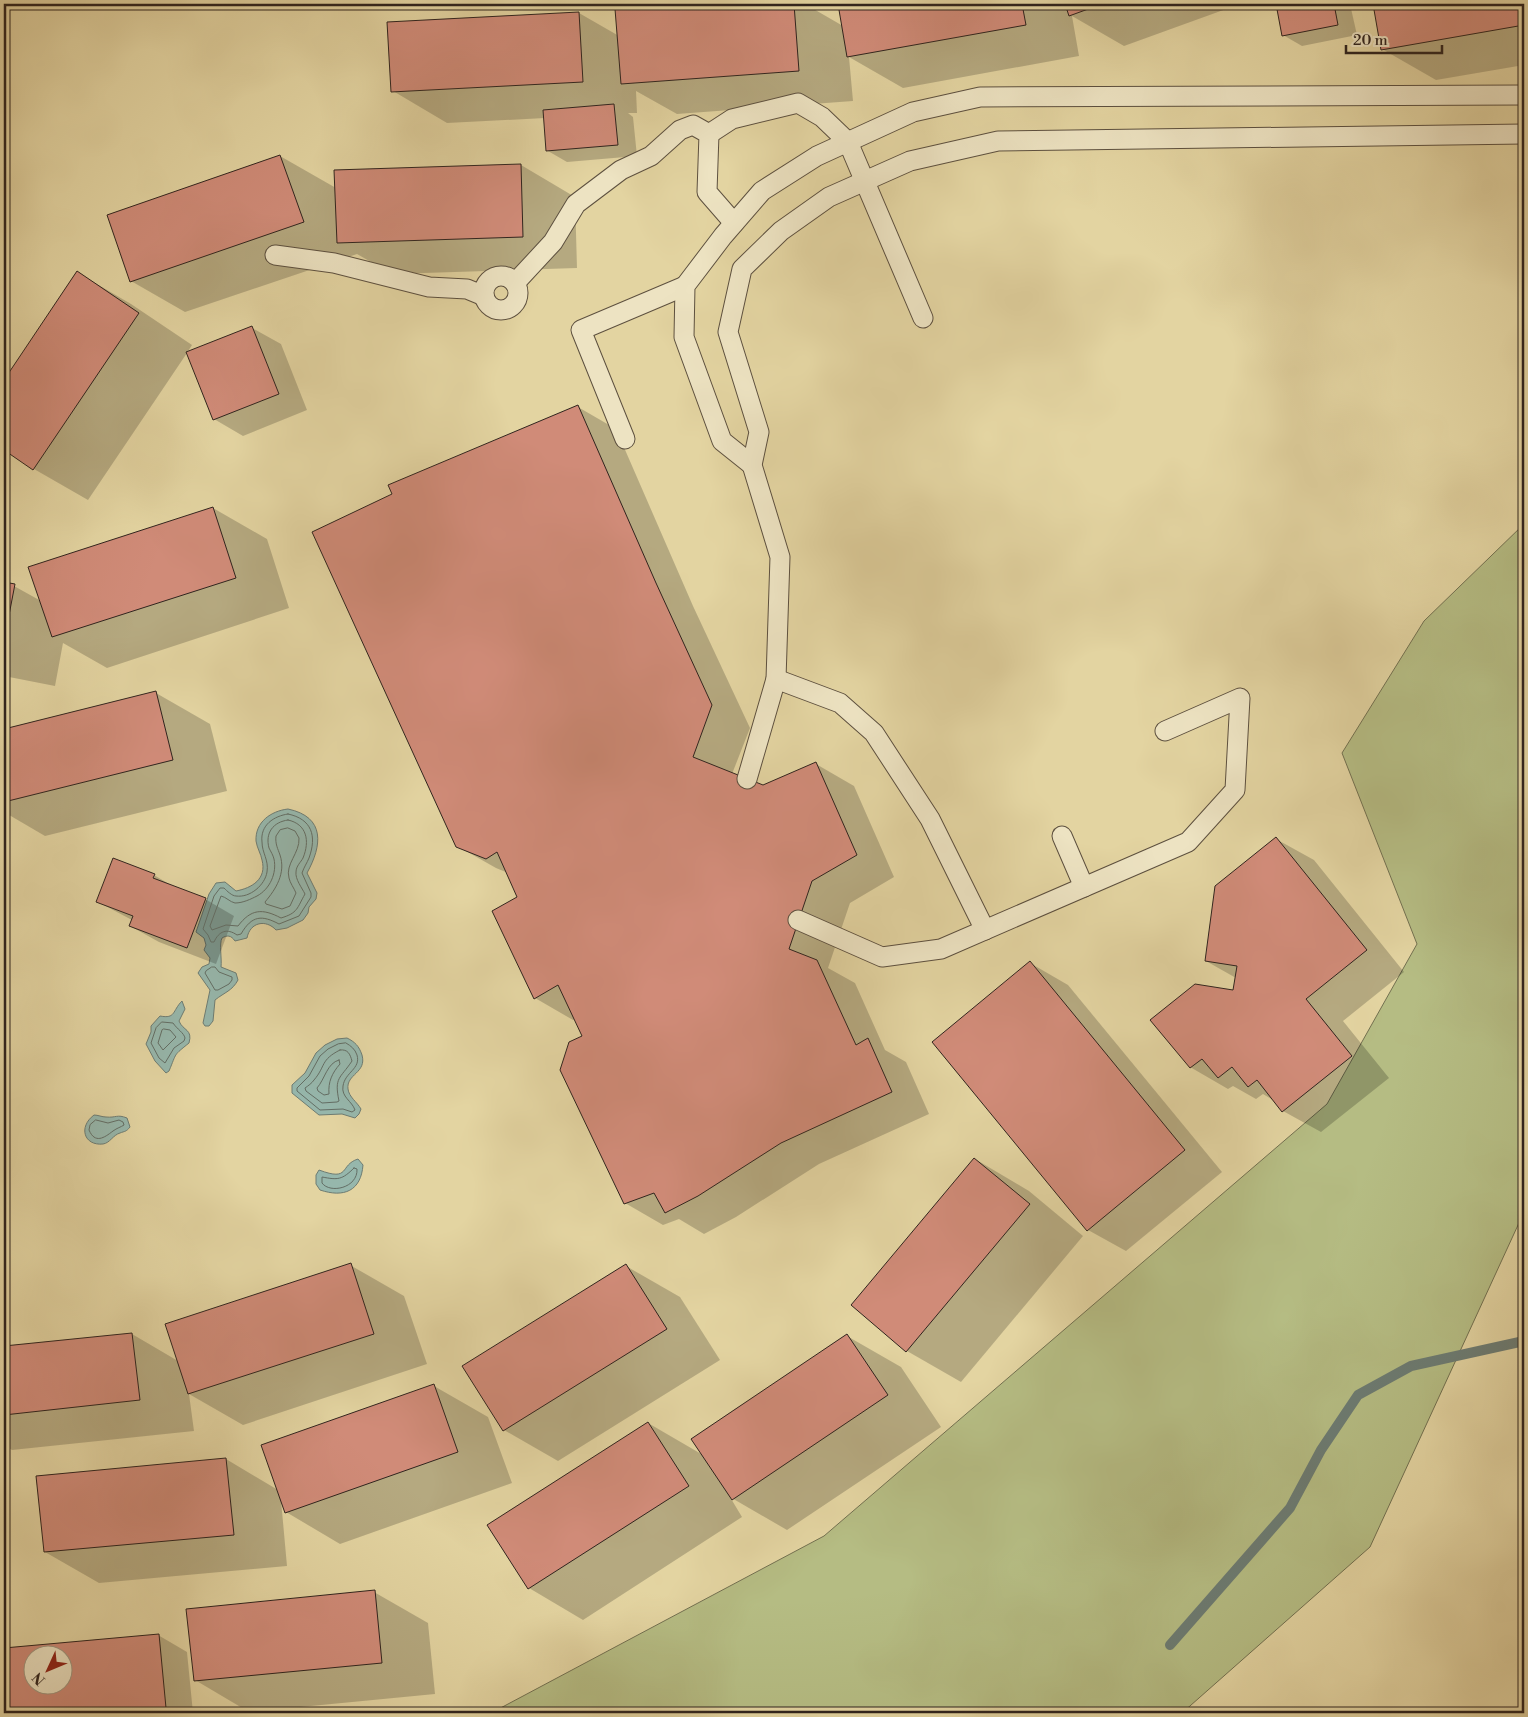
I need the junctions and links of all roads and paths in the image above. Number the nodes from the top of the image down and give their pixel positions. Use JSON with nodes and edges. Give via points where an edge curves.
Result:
{"nodes":[{"id":1,"x":1524,"y":95,"type":"edge"},
{"id":2,"x":709,"y":134,"type":"junction"},
{"id":3,"x":1524,"y":134,"type":"edge"},
{"id":4,"x":848,"y":142,"type":"junction"},
{"id":5,"x":866,"y":181,"type":"junction"},
{"id":6,"x":734,"y":224,"type":"junction"},
{"id":7,"x":275,"y":255,"type":"dead end"},
{"id":8,"x":515,"y":283,"type":"junction"},
{"id":9,"x":685,"y":286,"type":"junction"},
{"id":10,"x":484,"y":296,"type":"junction"},
{"id":11,"x":924,"y":318,"type":"dead end"},
{"id":12,"x":625,"y":439,"type":"dead end"},
{"id":13,"x":752,"y":465,"type":"junction"},
{"id":14,"x":776,"y":679,"type":"junction"},
{"id":15,"x":1166,"y":731,"type":"dead end"},
{"id":16,"x":747,"y":779,"type":"dead end"},
{"id":17,"x":1062,"y":836,"type":"dead end"},
{"id":18,"x":1084,"y":887,"type":"junction"},
{"id":19,"x":798,"y":920,"type":"dead end"},
{"id":20,"x":985,"y":930,"type":"junction"}],
"edges":[{"from":1,"to":4,"type":"lane","via":[[980,97],[913,112]]},
{"from":2,"to":4,"type":"lane","via":[[732,119],[798,103],[822,117]]},
{"from":2,"to":6,"type":"lane","via":[[707,192]]},
{"from":2,"to":8,"type":"lane","via":[[693,125],[680,130],[651,156],[620,170],[576,204],[554,242]]},
{"from":3,"to":5,"type":"lane","via":[[998,141],[910,161]]},
{"from":4,"to":5,"type":"lane"},
{"from":4,"to":6,"type":"lane","via":[[817,156],[762,190]]},
{"from":5,"to":11,"type":"lane"},
{"from":5,"to":13,"type":"lane","via":[[829,197],[781,231],[742,269],[728,332],[758,432]]},
{"from":6,"to":9,"type":"lane"},
{"from":7,"to":10,"type":"lane","via":[[334,263],[429,286],[467,289]]},
{"from":8,"to":10,"type":"lane","via":[[506,277],[494,277],[486,285]]},
{"from":8,"to":10,"type":"lane","via":[[517,299],[505,310],[494,308]]},
{"from":9,"to":12,"type":"lane","via":[[581,330]]},
{"from":9,"to":13,"type":"lane","via":[[684,337],[722,441]]},
{"from":13,"to":14,"type":"lane","via":[[780,557]]},
{"from":14,"to":16,"type":"lane"},
{"from":14,"to":20,"type":"lane","via":[[840,703],[874,733],[930,819]]},
{"from":15,"to":18,"type":"lane","via":[[1240,698],[1235,790],[1188,842]]},
{"from":17,"to":18,"type":"lane"},
{"from":18,"to":20,"type":"lane"},
{"from":19,"to":20,"type":"lane","via":[[882,957],[941,949]]}]}
